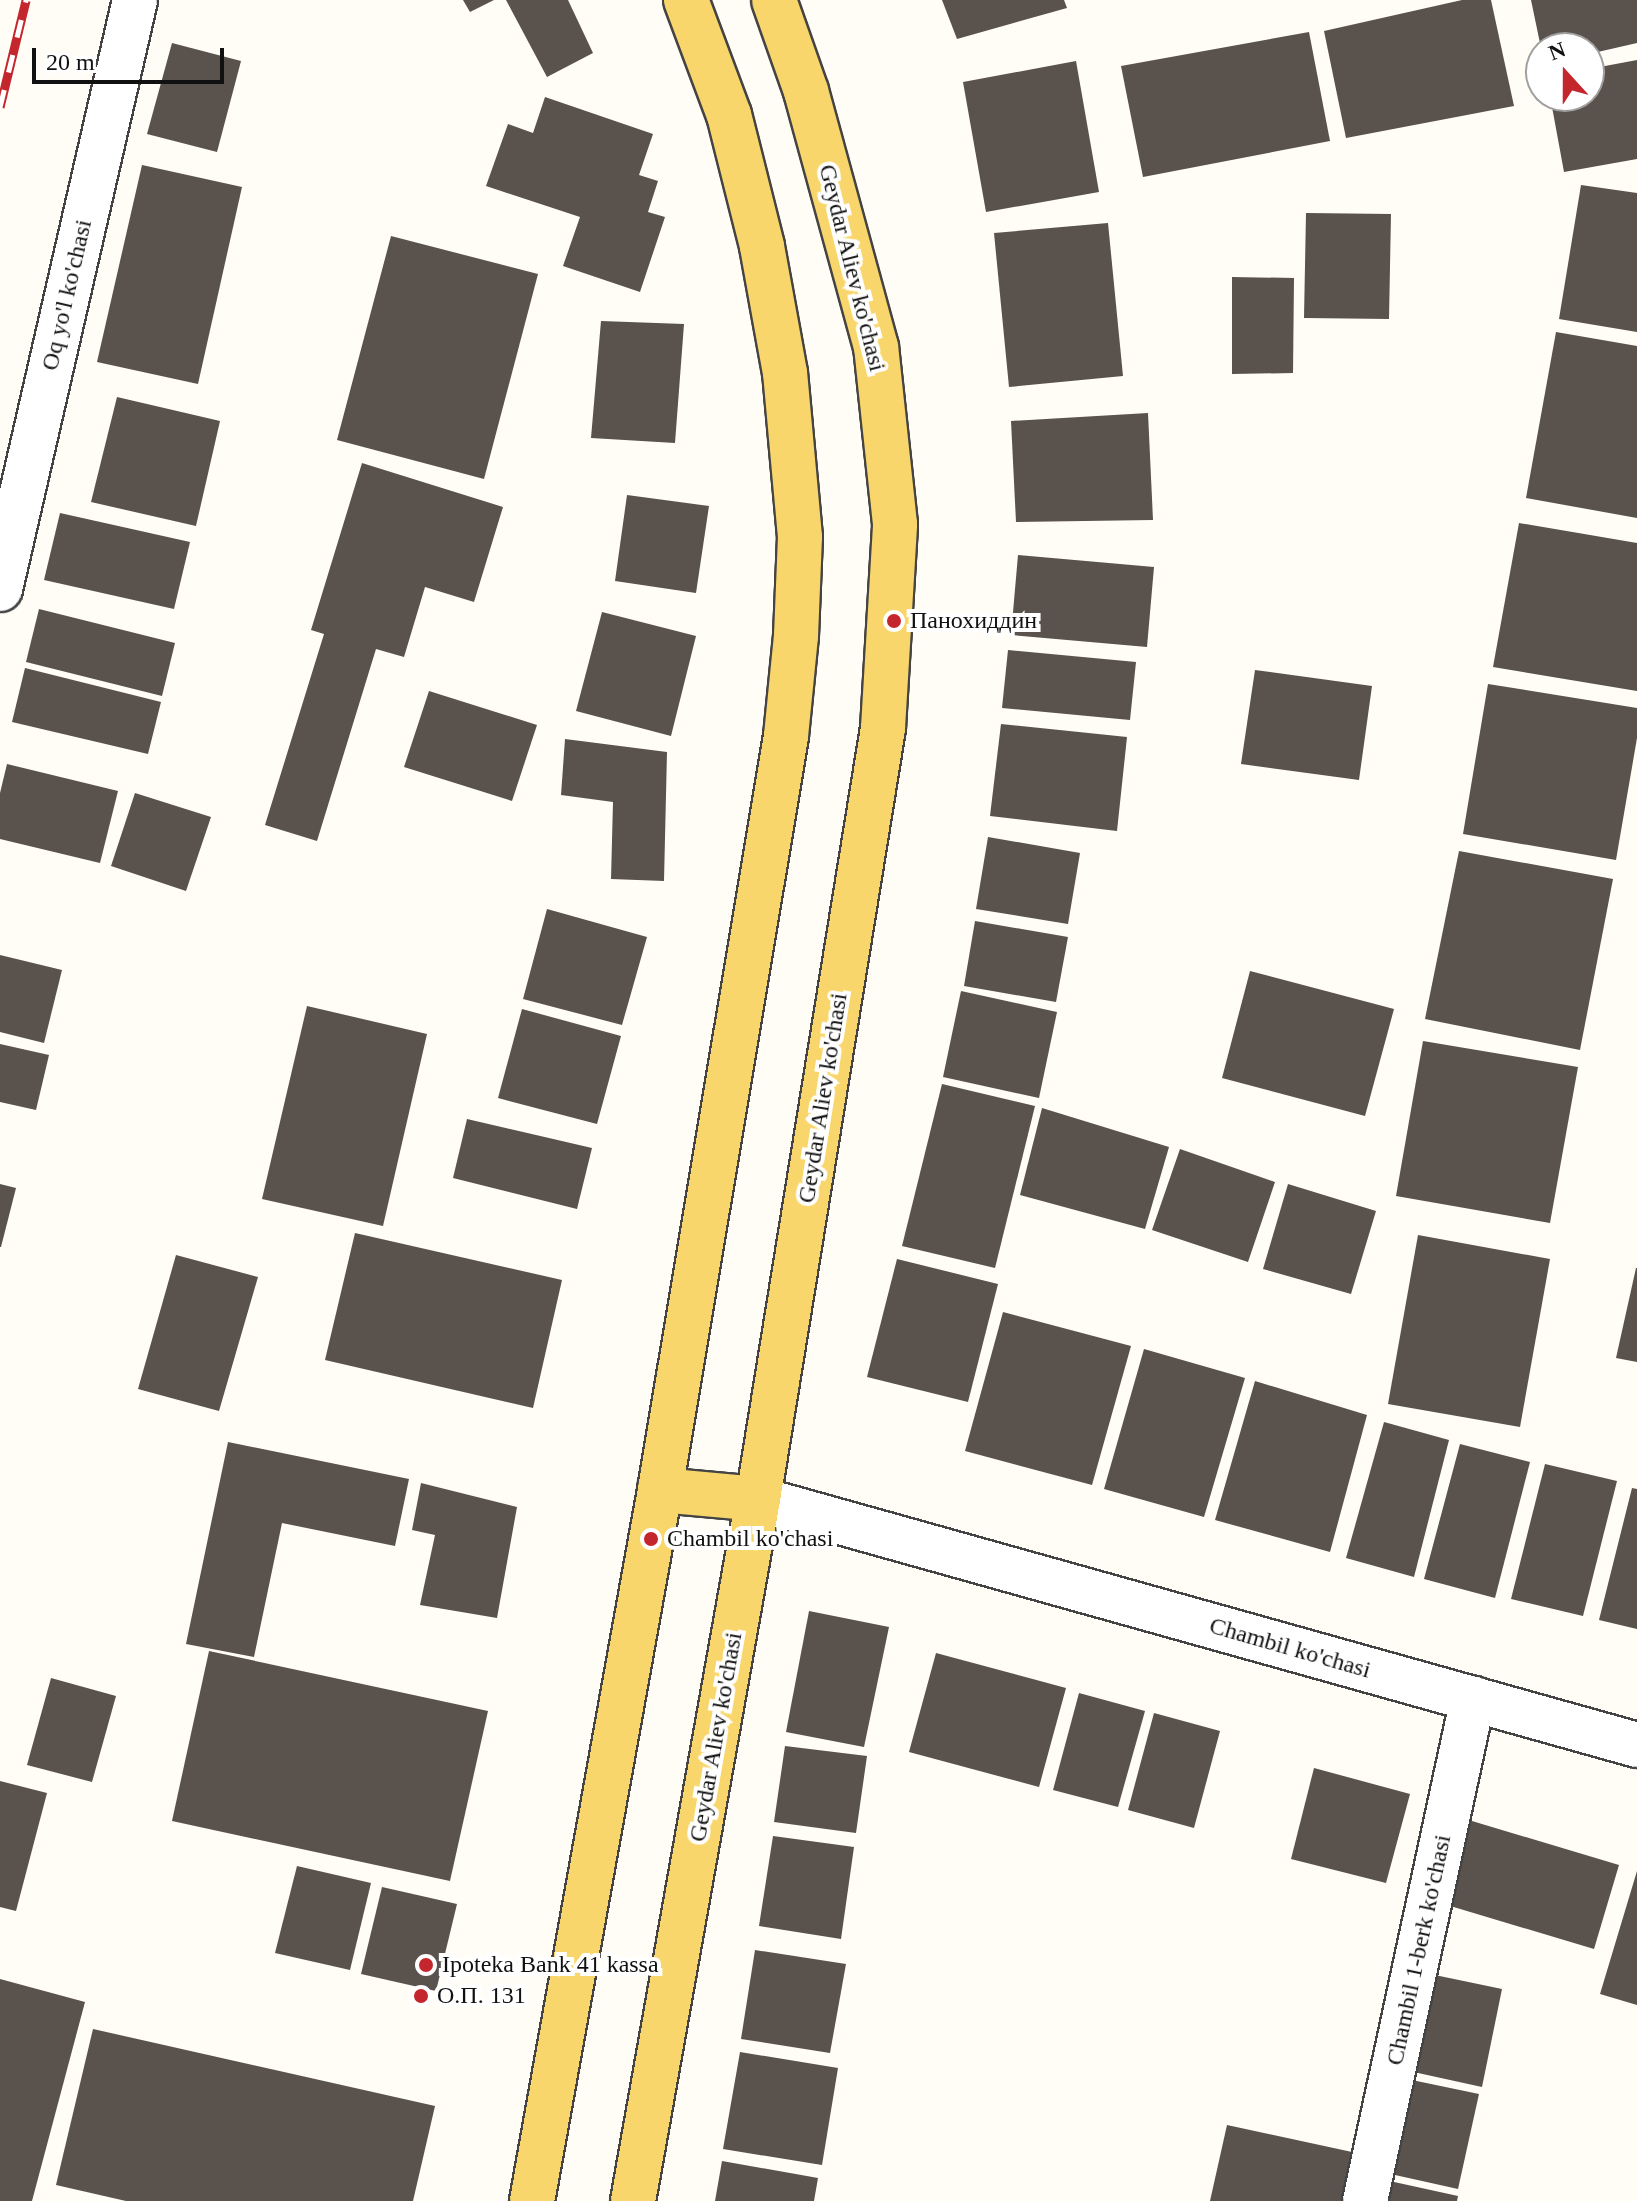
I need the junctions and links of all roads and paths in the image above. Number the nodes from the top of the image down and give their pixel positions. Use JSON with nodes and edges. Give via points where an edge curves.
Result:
{"nodes":[{"id":1,"x":135,"y":0,"type":"edge"},
{"id":2,"x":686,"y":0,"type":"edge"},
{"id":3,"x":774,"y":0,"type":"edge"},
{"id":4,"x":0,"y":589,"type":"edge"},
{"id":5,"x":660,"y":1490,"type":"junction"},
{"id":6,"x":758,"y":1499,"type":"junction"},
{"id":7,"x":1473,"y":1698,"type":"junction"},
{"id":8,"x":1637,"y":1745,"type":"edge"},
{"id":9,"x":532,"y":2201,"type":"edge"},
{"id":10,"x":633,"y":2201,"type":"edge"},
{"id":11,"x":1365,"y":2201,"type":"edge"}],
"edges":[{"from":1,"to":4,"type":"street","name":"Oq yo'l ko'chasi"},
{"from":2,"to":5,"type":"main road","via":[[729,115],[762,246],[785,373],[800,537],[786,736]]},
{"from":3,"to":6,"type":"main road","name":"Geydar Aliev ko'chasi","via":[[806,91],[876,347],[895,524],[883,728]]},
{"from":5,"to":6,"type":"main road"},
{"from":5,"to":9,"type":"main road"},
{"from":6,"to":7,"type":"street","name":"Chambil ko'chasi"},
{"from":6,"to":10,"type":"main road","name":"Geydar Aliev ko'chasi"},
{"from":7,"to":8,"type":"street","name":"Chambil ko'chasi"},
{"from":7,"to":11,"type":"street","name":"Chambil 1-berk ko'chasi"}]}
